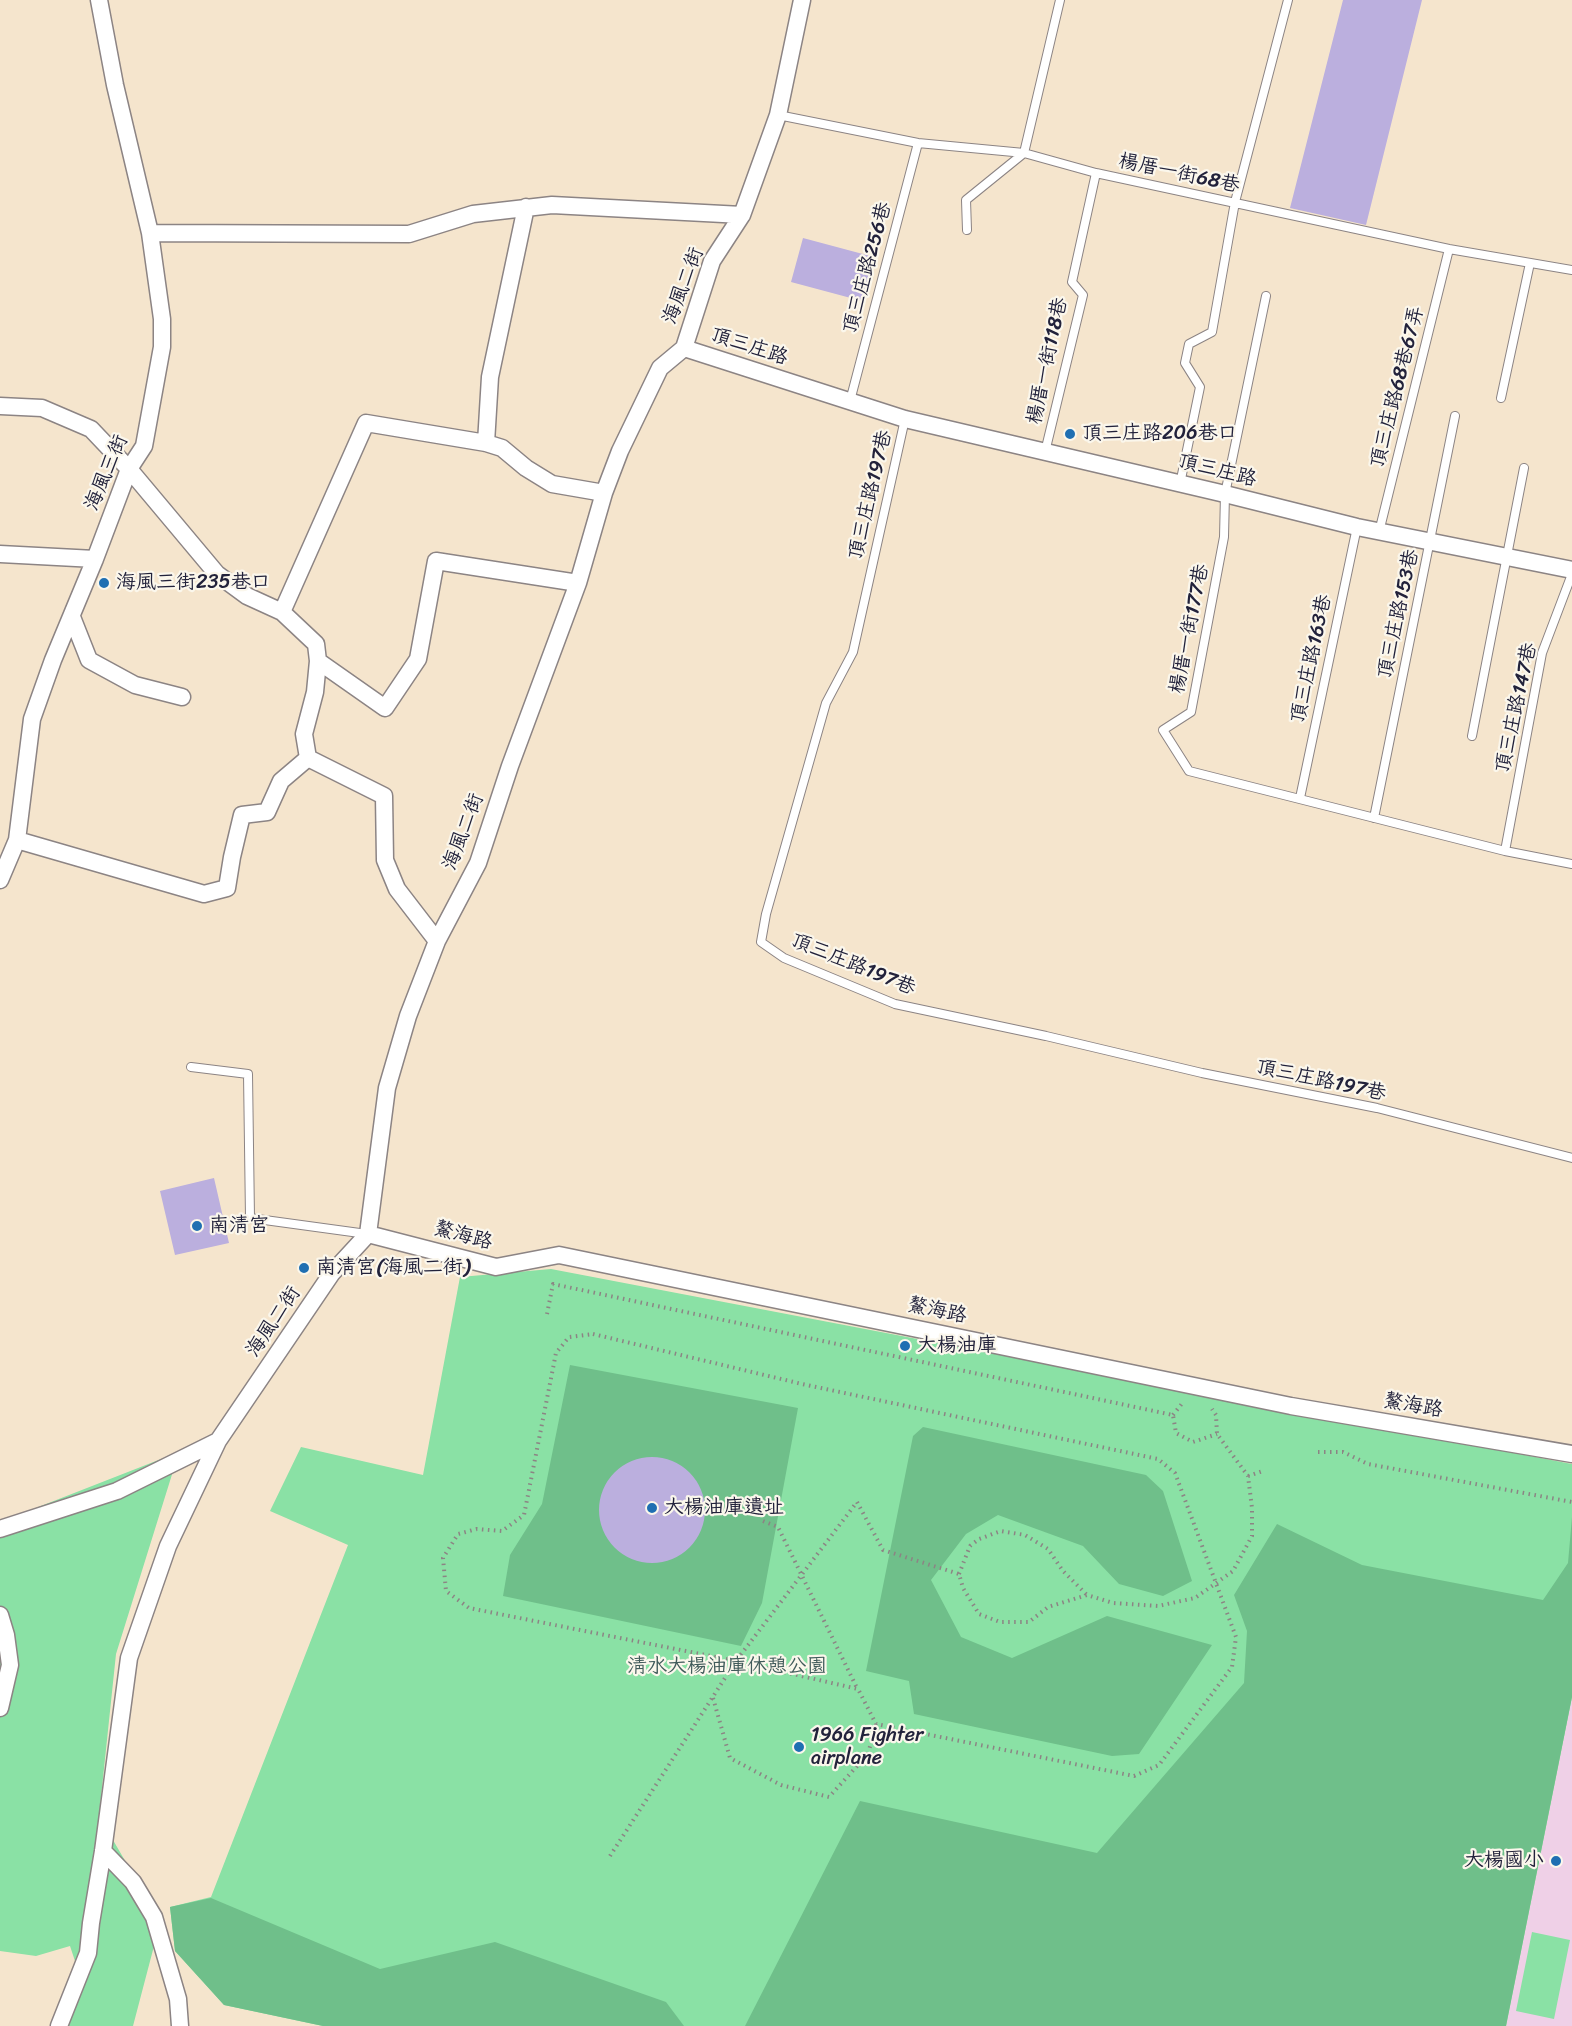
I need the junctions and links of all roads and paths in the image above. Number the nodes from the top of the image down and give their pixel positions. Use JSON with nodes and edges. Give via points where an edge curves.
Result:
{"nodes":[{"id":1,"x":99,"y":0,"type":"edge"},
{"id":2,"x":802,"y":0,"type":"edge"},
{"id":3,"x":1060,"y":0,"type":"edge"},
{"id":4,"x":1288,"y":0,"type":"edge"},
{"id":5,"x":778,"y":115,"type":"junction"},
{"id":6,"x":918,"y":143,"type":"junction"},
{"id":7,"x":1024,"y":153,"type":"junction"},
{"id":8,"x":1096,"y":173,"type":"junction"},
{"id":9,"x":1235,"y":202,"type":"junction"},
{"id":10,"x":526,"y":207,"type":"junction"},
{"id":11,"x":742,"y":216,"type":"junction"},
{"id":12,"x":967,"y":230,"type":"dead end"},
{"id":13,"x":150,"y":233,"type":"junction"},
{"id":14,"x":1449,"y":249,"type":"junction"},
{"id":15,"x":1530,"y":263,"type":"junction"},
{"id":16,"x":1572,"y":270,"type":"edge"},
{"id":17,"x":1266,"y":297,"type":"dead end"},
{"id":18,"x":684,"y":348,"type":"junction"},
{"id":19,"x":1501,"y":398,"type":"dead end"},
{"id":20,"x":850,"y":402,"type":"junction"},
{"id":21,"x":0,"y":406,"type":"edge"},
{"id":22,"x":1455,"y":416,"type":"dead end"},
{"id":23,"x":905,"y":419,"type":"junction"},
{"id":24,"x":486,"y":443,"type":"junction"},
{"id":25,"x":1045,"y":452,"type":"junction"},
{"id":26,"x":1524,"y":468,"type":"dead end"},
{"id":27,"x":129,"y":469,"type":"junction"},
{"id":28,"x":1180,"y":484,"type":"junction"},
{"id":29,"x":604,"y":493,"type":"junction"},
{"id":30,"x":1225,"y":494,"type":"junction"},
{"id":31,"x":1357,"y":527,"type":"junction"},
{"id":32,"x":1379,"y":532,"type":"junction"},
{"id":33,"x":1431,"y":543,"type":"junction"},
{"id":34,"x":0,"y":554,"type":"edge"},
{"id":35,"x":1507,"y":558,"type":"junction"},
{"id":36,"x":95,"y":559,"type":"junction"},
{"id":37,"x":1572,"y":572,"type":"edge"},
{"id":38,"x":578,"y":583,"type":"junction"},
{"id":39,"x":282,"y":612,"type":"junction"},
{"id":40,"x":72,"y":617,"type":"junction"},
{"id":41,"x":318,"y":661,"type":"junction"},
{"id":42,"x":182,"y":697,"type":"dead end"},
{"id":43,"x":1472,"y":736,"type":"dead end"},
{"id":44,"x":308,"y":758,"type":"junction"},
{"id":45,"x":1300,"y":798,"type":"junction"},
{"id":46,"x":1374,"y":818,"type":"junction"},
{"id":47,"x":17,"y":840,"type":"junction"},
{"id":48,"x":1505,"y":851,"type":"junction"},
{"id":49,"x":1572,"y":864,"type":"edge"},
{"id":50,"x":0,"y":879,"type":"edge"},
{"id":51,"x":437,"y":941,"type":"junction"},
{"id":52,"x":191,"y":1067,"type":"dead end"},
{"id":53,"x":1572,"y":1158,"type":"edge"},
{"id":54,"x":368,"y":1234,"type":"junction"},
{"id":55,"x":547,"y":1314,"type":"dead end"},
{"id":56,"x":1186,"y":1398,"type":"dead end"},
{"id":57,"x":1208,"y":1401,"type":"dead end"},
{"id":58,"x":1173,"y":1415,"type":"junction"},
{"id":59,"x":1217,"y":1434,"type":"junction"},
{"id":60,"x":218,"y":1441,"type":"junction"},
{"id":61,"x":1318,"y":1452,"type":"dead end"},
{"id":62,"x":1572,"y":1454,"type":"edge"},
{"id":63,"x":1263,"y":1471,"type":"dead end"},
{"id":64,"x":1248,"y":1476,"type":"junction"},
{"id":65,"x":1572,"y":1502,"type":"edge"},
{"id":66,"x":763,"y":1521,"type":"dead end"},
{"id":67,"x":0,"y":1529,"type":"edge"},
{"id":68,"x":959,"y":1574,"type":"junction"},
{"id":69,"x":1216,"y":1582,"type":"junction"},
{"id":70,"x":1087,"y":1595,"type":"junction"},
{"id":71,"x":0,"y":1615,"type":"edge"},
{"id":72,"x":736,"y":1661,"type":"junction"},
{"id":73,"x":858,"y":1689,"type":"junction"},
{"id":74,"x":713,"y":1697,"type":"junction"},
{"id":75,"x":0,"y":1708,"type":"edge"},
{"id":76,"x":876,"y":1724,"type":"junction"},
{"id":77,"x":103,"y":1851,"type":"junction"},
{"id":78,"x":610,"y":1856,"type":"dead end"},
{"id":79,"x":59,"y":2026,"type":"edge"},
{"id":80,"x":180,"y":2026,"type":"edge"}],
"edges":[{"from":1,"to":13,"type":"street","name":"海風三街"},
{"from":2,"to":5,"type":"street","name":"海風二街"},
{"from":3,"to":7,"type":"lane"},
{"from":4,"to":9,"type":"lane"},
{"from":5,"to":6,"type":"lane","name":"楊厝一街68巷"},
{"from":5,"to":11,"type":"street","name":"海風二街"},
{"from":6,"to":7,"type":"lane","name":"楊厝一街68巷"},
{"from":6,"to":20,"type":"lane","name":"頂三庄路256巷"},
{"from":7,"to":8,"type":"lane","name":"楊厝一街68巷"},
{"from":7,"to":12,"type":"lane","via":[[966,200]]},
{"from":8,"to":9,"type":"lane","name":"楊厝一街68巷"},
{"from":8,"to":25,"type":"lane","name":"楊厝一街118巷","via":[[1072,282],[1083,295]]},
{"from":9,"to":14,"type":"lane","name":"楊厝一街68巷"},
{"from":9,"to":28,"type":"lane","via":[[1212,332],[1189,344],[1185,363],[1200,387]]},
{"from":10,"to":11,"type":"street","via":[[552,205]]},
{"from":10,"to":13,"type":"street","via":[[473,214],[409,234]]},
{"from":10,"to":24,"type":"street","via":[[490,377]]},
{"from":11,"to":18,"type":"street","name":"海風二街","via":[[712,261]]},
{"from":13,"to":27,"type":"street","name":"海風三街","via":[[162,347],[144,446]]},
{"from":14,"to":15,"type":"lane","name":"楊厝一街68巷"},
{"from":14,"to":32,"type":"lane","name":"頂三庄路68巷67弄"},
{"from":15,"to":16,"type":"lane","name":"楊厝一街68巷"},
{"from":15,"to":19,"type":"lane"},
{"from":17,"to":30,"type":"lane","name":"楊厝一街177巷"},
{"from":18,"to":20,"type":"street","name":"頂三庄路"},
{"from":18,"to":29,"type":"street","name":"海風二街","via":[[660,368]]},
{"from":20,"to":23,"type":"street","name":"頂三庄路"},
{"from":21,"to":27,"type":"street","via":[[42,408],[91,429]]},
{"from":22,"to":33,"type":"lane","name":"頂三庄路153巷"},
{"from":23,"to":25,"type":"street","name":"頂三庄路"},
{"from":23,"to":53,"type":"lane","name":"頂三庄路197巷","via":[[853,652],[826,703],[761,942],[784,958],[895,1004],[1377,1108]]},
{"from":24,"to":29,"type":"street","via":[[502,448],[552,484]]},
{"from":24,"to":39,"type":"street","via":[[366,423]]},
{"from":25,"to":28,"type":"street","name":"頂三庄路"},
{"from":26,"to":35,"type":"lane"},
{"from":27,"to":36,"type":"street","name":"海風三街"},
{"from":27,"to":39,"type":"street","via":[[217,574],[247,596]]},
{"from":28,"to":30,"type":"street","name":"頂三庄路"},
{"from":29,"to":38,"type":"street","name":"海風二街"},
{"from":30,"to":31,"type":"street","name":"頂三庄路"},
{"from":30,"to":45,"type":"lane","name":"楊厝一街177巷","via":[[1224,537],[1191,712],[1163,730],[1189,771]]},
{"from":31,"to":32,"type":"street","name":"頂三庄路"},
{"from":31,"to":45,"type":"lane","name":"頂三庄路163巷"},
{"from":32,"to":33,"type":"street","name":"頂三庄路"},
{"from":33,"to":35,"type":"street","name":"頂三庄路"},
{"from":33,"to":46,"type":"lane","name":"頂三庄路153巷"},
{"from":34,"to":36,"type":"street"},
{"from":35,"to":37,"type":"street","name":"頂三庄路"},
{"from":35,"to":43,"type":"lane"},
{"from":36,"to":40,"type":"street","name":"海風三街"},
{"from":37,"to":48,"type":"lane","name":"頂三庄路147巷","via":[[1542,653]]},
{"from":38,"to":41,"type":"street","via":[[436,561],[418,659],[385,708]]},
{"from":38,"to":51,"type":"street","name":"海風二街","via":[[478,862]]},
{"from":39,"to":41,"type":"street","via":[[316,644]]},
{"from":40,"to":42,"type":"street","via":[[89,660],[135,685]]},
{"from":40,"to":47,"type":"street","name":"海風三街","via":[[32,719]]},
{"from":41,"to":44,"type":"street","via":[[304,734]]},
{"from":44,"to":47,"type":"street","via":[[281,781],[267,812],[242,815],[227,888],[204,894]]},
{"from":44,"to":51,"type":"street","via":[[384,796],[385,860],[397,889]]},
{"from":45,"to":46,"type":"lane","name":"楊厝一街177巷"},
{"from":46,"to":48,"type":"lane","name":"楊厝一街177巷"},
{"from":47,"to":50,"type":"street","name":"海風三街"},
{"from":48,"to":49,"type":"lane","name":"楊厝一街177巷"},
{"from":51,"to":54,"type":"street","name":"海風二街","via":[[408,1016],[387,1088]]},
{"from":52,"to":54,"type":"lane","via":[[248,1074],[250,1218]]},
{"from":54,"to":60,"type":"street","name":"海風二街","via":[[332,1274]]},
{"from":54,"to":62,"type":"street","name":"鰲海路","via":[[496,1267],[559,1255],[1291,1406]]},
{"from":55,"to":58,"type":"path","via":[[553,1284]]},
{"from":56,"to":58,"type":"path"},
{"from":57,"to":59,"type":"path","via":[[1216,1415]]},
{"from":58,"to":59,"type":"path","via":[[1176,1433],[1193,1442]]},
{"from":59,"to":64,"type":"path"},
{"from":60,"to":67,"type":"street","name":"海風二街","via":[[117,1491]]},
{"from":60,"to":77,"type":"street","via":[[168,1546],[129,1658]]},
{"from":61,"to":65,"type":"path","via":[[1343,1452],[1368,1464]]},
{"from":63,"to":64,"type":"path"},
{"from":64,"to":69,"type":"path","via":[[1252,1536],[1233,1571]]},
{"from":66,"to":73,"type":"path","via":[[778,1527]]},
{"from":68,"to":70,"type":"path","via":[[979,1614],[1000,1622],[1029,1622],[1048,1607]]},
{"from":68,"to":70,"type":"path","via":[[970,1546],[1001,1531],[1025,1535],[1048,1549]]},
{"from":68,"to":72,"type":"path","via":[[883,1550],[857,1502]]},
{"from":69,"to":70,"type":"path","via":[[1195,1598],[1158,1606],[1113,1603]]},
{"from":69,"to":72,"type":"path","via":[[1175,1473],[1158,1459],[802,1384],[592,1334],[569,1337],[556,1353],[524,1515],[501,1531],[477,1529],[458,1534],[443,1558],[446,1592],[469,1608]]},
{"from":69,"to":76,"type":"path","via":[[1236,1637],[1232,1667],[1159,1765],[1134,1776]]},
{"from":71,"to":75,"type":"street","via":[[10,1665]]},
{"from":72,"to":73,"type":"path"},
{"from":72,"to":74,"type":"path"},
{"from":73,"to":76,"type":"path"},
{"from":74,"to":76,"type":"path","via":[[730,1758],[781,1785],[830,1797],[868,1754]]},
{"from":74,"to":78,"type":"path"},
{"from":77,"to":79,"type":"street","via":[[88,1953]]},
{"from":77,"to":80,"type":"street","via":[[133,1881],[154,1917],[178,1999]]}]}
